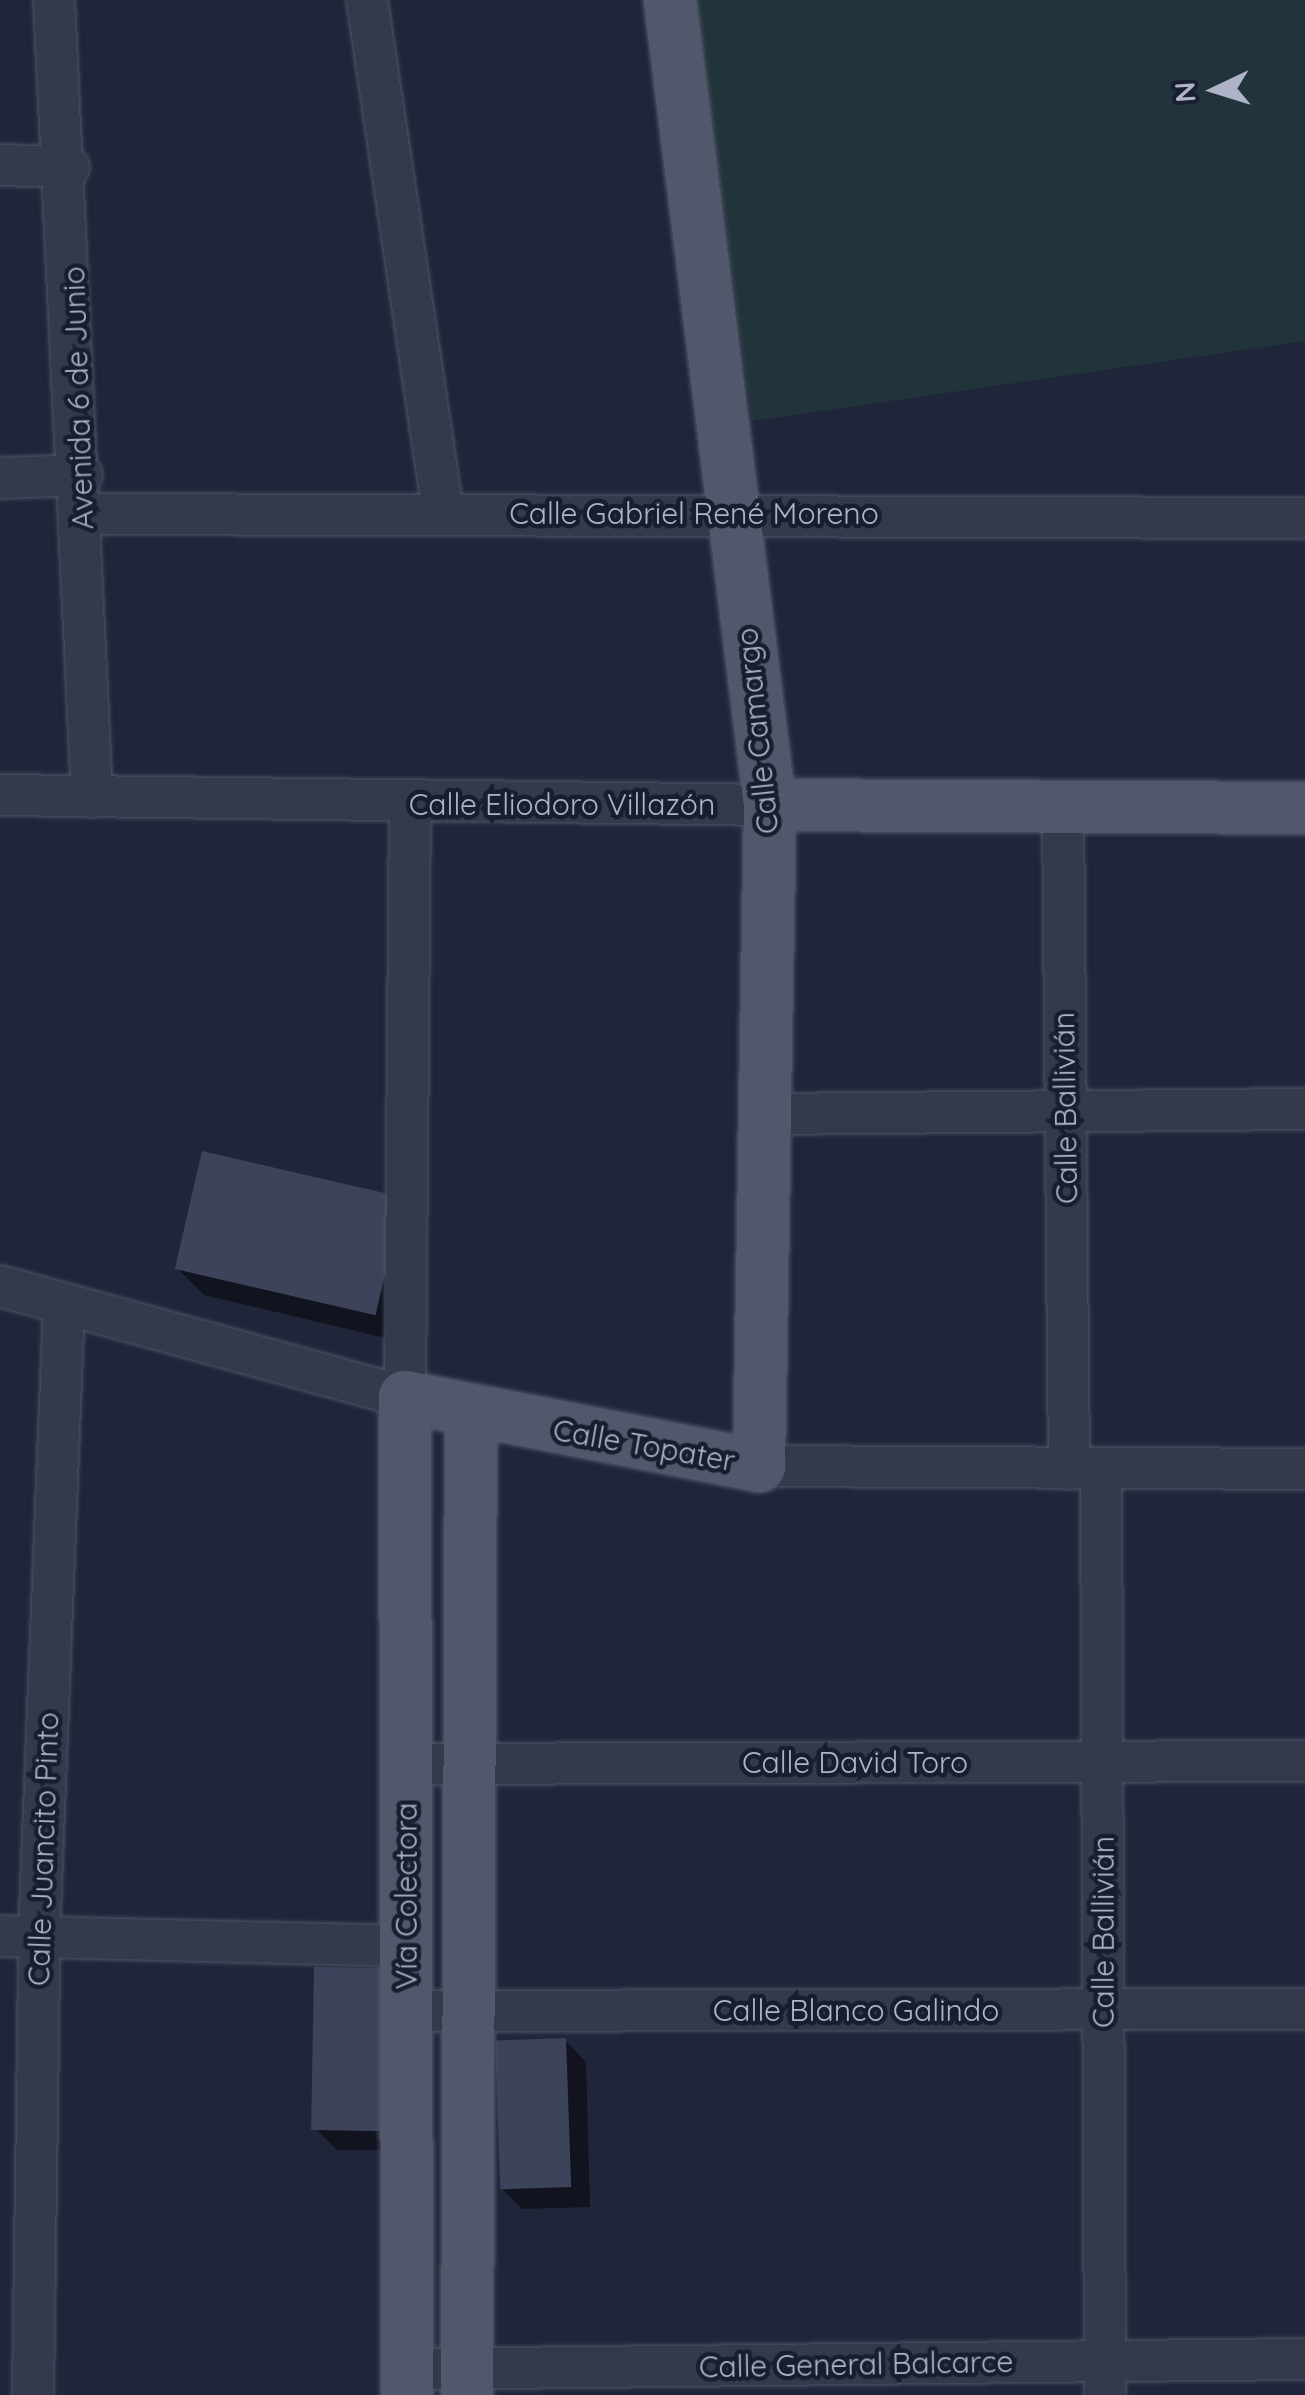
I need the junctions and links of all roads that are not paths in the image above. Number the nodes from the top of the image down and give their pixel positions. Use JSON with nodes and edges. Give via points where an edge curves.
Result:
{"nodes":[{"id":1,"x":54,"y":0,"type":"edge"},
{"id":2,"x":367,"y":0,"type":"edge"},
{"id":3,"x":670,"y":0,"type":"edge"},
{"id":4,"x":0,"y":165,"type":"edge"},
{"id":5,"x":68,"y":167,"type":"junction"},
{"id":6,"x":82,"y":474,"type":"junction"},
{"id":7,"x":0,"y":478,"type":"edge"},
{"id":8,"x":443,"y":512,"type":"junction"},
{"id":9,"x":733,"y":512,"type":"junction"},
{"id":10,"x":83,"y":514,"type":"junction"},
{"id":11,"x":1305,"y":518,"type":"edge"},
{"id":12,"x":0,"y":794,"type":"edge"},
{"id":13,"x":92,"y":797,"type":"junction"},
{"id":14,"x":410,"y":804,"type":"junction"},
{"id":15,"x":770,"y":805,"type":"junction"},
{"id":16,"x":1062,"y":807,"type":"junction"},
{"id":17,"x":1305,"y":808,"type":"edge"},
{"id":18,"x":1305,"y":1110,"type":"edge"},
{"id":19,"x":1066,"y":1113,"type":"junction"},
{"id":20,"x":764,"y":1114,"type":"junction"},
{"id":21,"x":0,"y":1286,"type":"edge"},
{"id":22,"x":64,"y":1303,"type":"junction"},
{"id":23,"x":405,"y":1397,"type":"junction"},
{"id":24,"x":470,"y":1413,"type":"junction"},
{"id":25,"x":760,"y":1466,"type":"junction"},
{"id":26,"x":1085,"y":1469,"type":"junction"},
{"id":27,"x":1305,"y":1469,"type":"edge"},
{"id":28,"x":1102,"y":1762,"type":"junction"},
{"id":29,"x":1305,"y":1762,"type":"edge"},
{"id":30,"x":469,"y":1763,"type":"junction"},
{"id":31,"x":406,"y":1764,"type":"junction"},
{"id":32,"x":19,"y":1937,"type":"edge"},
{"id":33,"x":406,"y":1946,"type":"junction"},
{"id":34,"x":1305,"y":2009,"type":"edge"},
{"id":35,"x":406,"y":2010,"type":"junction"},
{"id":36,"x":1103,"y":2010,"type":"junction"},
{"id":37,"x":468,"y":2011,"type":"junction"},
{"id":38,"x":1305,"y":2359,"type":"edge"},
{"id":39,"x":1105,"y":2378,"type":"edge"},
{"id":40,"x":468,"y":2381,"type":"edge"},
{"id":41,"x":407,"y":2382,"type":"edge"},
{"id":42,"x":33,"y":2395,"type":"edge"}],
"edges":[{"from":1,"to":5,"type":"street","name":"Avenida 6 de Junio"},
{"from":2,"to":8,"type":"street"},
{"from":3,"to":9,"type":"main road","name":"Calle Camargo"},
{"from":4,"to":5,"type":"street"},
{"from":5,"to":6,"type":"street","name":"Avenida 6 de Junio"},
{"from":6,"to":7,"type":"street"},
{"from":6,"to":10,"type":"street","name":"Avenida 6 de Junio"},
{"from":8,"to":9,"type":"street","name":"Calle Gabriel René Moreno"},
{"from":8,"to":10,"type":"street","name":"Calle Gabriel René Moreno"},
{"from":9,"to":11,"type":"street","name":"Calle Gabriel René Moreno"},
{"from":9,"to":15,"type":"main road","name":"Calle Camargo"},
{"from":10,"to":13,"type":"street","name":"Avenida 6 de Junio"},
{"from":12,"to":13,"type":"street","name":"Calle Eliodoro Villazón"},
{"from":13,"to":14,"type":"street","name":"Calle Eliodoro Villazón"},
{"from":14,"to":15,"type":"street","name":"Calle Eliodoro Villazón"},
{"from":14,"to":23,"type":"street"},
{"from":15,"to":16,"type":"main road","name":"Calle Eliodoro Villazón"},
{"from":15,"to":20,"type":"main road","name":"Calle Camargo"},
{"from":16,"to":17,"type":"main road","name":"Calle Eliodoro Villazón"},
{"from":16,"to":19,"type":"street","name":"Calle Ballivián"},
{"from":18,"to":19,"type":"street"},
{"from":19,"to":20,"type":"street"},
{"from":19,"to":26,"type":"street","name":"Calle Ballivián"},
{"from":20,"to":25,"type":"main road","name":"Calle Camargo"},
{"from":21,"to":22,"type":"street","name":"Calle Topater"},
{"from":22,"to":23,"type":"street","name":"Calle Topater"},
{"from":22,"to":32,"type":"street","name":"Calle Juancito Pinto"},
{"from":23,"to":24,"type":"main road","name":"Calle Topater"},
{"from":23,"to":31,"type":"main road","name":"Vía Colectora"},
{"from":24,"to":25,"type":"main road","name":"Calle Topater"},
{"from":24,"to":30,"type":"main road","name":"Vía Colectora"},
{"from":25,"to":26,"type":"street","name":"Calle Topater"},
{"from":26,"to":27,"type":"street","name":"Calle Topater"},
{"from":26,"to":28,"type":"street","name":"Calle Ballivián"},
{"from":28,"to":29,"type":"street","name":"Calle David Toro"},
{"from":28,"to":30,"type":"street","name":"Calle David Toro"},
{"from":28,"to":36,"type":"street","name":"Calle Ballivián"},
{"from":30,"to":31,"type":"street","name":"Calle David Toro"},
{"from":30,"to":37,"type":"main road","name":"Vía Colectora"},
{"from":31,"to":33,"type":"main road","name":"Vía Colectora"},
{"from":32,"to":33,"type":"street"},
{"from":32,"to":42,"type":"street","name":"Calle Juancito Pinto"},
{"from":33,"to":35,"type":"main road","name":"Vía Colectora"},
{"from":34,"to":36,"type":"street","name":"Calle Blanco Galindo"},
{"from":35,"to":37,"type":"street","name":"Calle Blanco Galindo"},
{"from":35,"to":41,"type":"main road","name":"Vía Colectora"},
{"from":36,"to":37,"type":"street","name":"Calle Blanco Galindo"},
{"from":36,"to":39,"type":"street","name":"Calle Ballivián"},
{"from":37,"to":40,"type":"main road","name":"Vía Colectora"},
{"from":38,"to":39,"type":"street","name":"Calle General Balcarce"},
{"from":39,"to":40,"type":"street","name":"Calle General Balcarce"},
{"from":40,"to":41,"type":"street","name":"Calle General Balcarce"}]}
